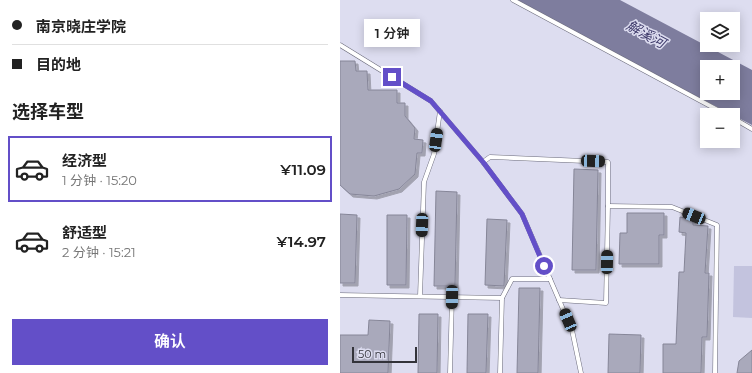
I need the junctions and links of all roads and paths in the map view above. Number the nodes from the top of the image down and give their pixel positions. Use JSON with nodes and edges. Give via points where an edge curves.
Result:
{"nodes":[{"id":1,"x":513,"y":0,"type":"edge"},
{"id":2,"x":340,"y":45,"type":"edge"},
{"id":3,"x":714,"y":108,"type":"edge"},
{"id":4,"x":440,"y":111,"type":"junction"},
{"id":5,"x":740,"y":122,"type":"edge"},
{"id":6,"x":752,"y":129,"type":"edge"},
{"id":7,"x":483,"y":162,"type":"junction"},
{"id":8,"x":608,"y":206,"type":"junction"},
{"id":9,"x":550,"y":279,"type":"junction"},
{"id":10,"x":340,"y":295,"type":"edge"},
{"id":11,"x":420,"y":296,"type":"junction"},
{"id":12,"x":452,"y":297,"type":"junction"},
{"id":13,"x":502,"y":298,"type":"junction"},
{"id":14,"x":559,"y":300,"type":"junction"},
{"id":15,"x":450,"y":373,"type":"edge"},
{"id":16,"x":500,"y":373,"type":"edge"},
{"id":17,"x":582,"y":373,"type":"edge"},
{"id":18,"x":716,"y":373,"type":"edge"}],
"edges":[{"from":1,"to":3,"type":"lane"},
{"from":2,"to":4,"type":"lane","via":[[431,101]]},
{"from":4,"to":7,"type":"lane"},
{"from":4,"to":11,"type":"lane","via":[[434,154],[424,182]]},
{"from":5,"to":6,"type":"lane"},
{"from":7,"to":8,"type":"lane","via":[[490,157],[608,162]]},
{"from":7,"to":9,"type":"lane","via":[[522,214]]},
{"from":8,"to":14,"type":"lane","via":[[606,303]]},
{"from":8,"to":18,"type":"lane","via":[[672,207],[717,225]]},
{"from":9,"to":13,"type":"lane","via":[[512,279]]},
{"from":9,"to":14,"type":"lane"},
{"from":10,"to":11,"type":"lane"},
{"from":11,"to":12,"type":"lane"},
{"from":12,"to":13,"type":"lane"},
{"from":12,"to":15,"type":"lane"},
{"from":13,"to":16,"type":"lane"},
{"from":14,"to":17,"type":"lane","via":[[572,330]]}]}
